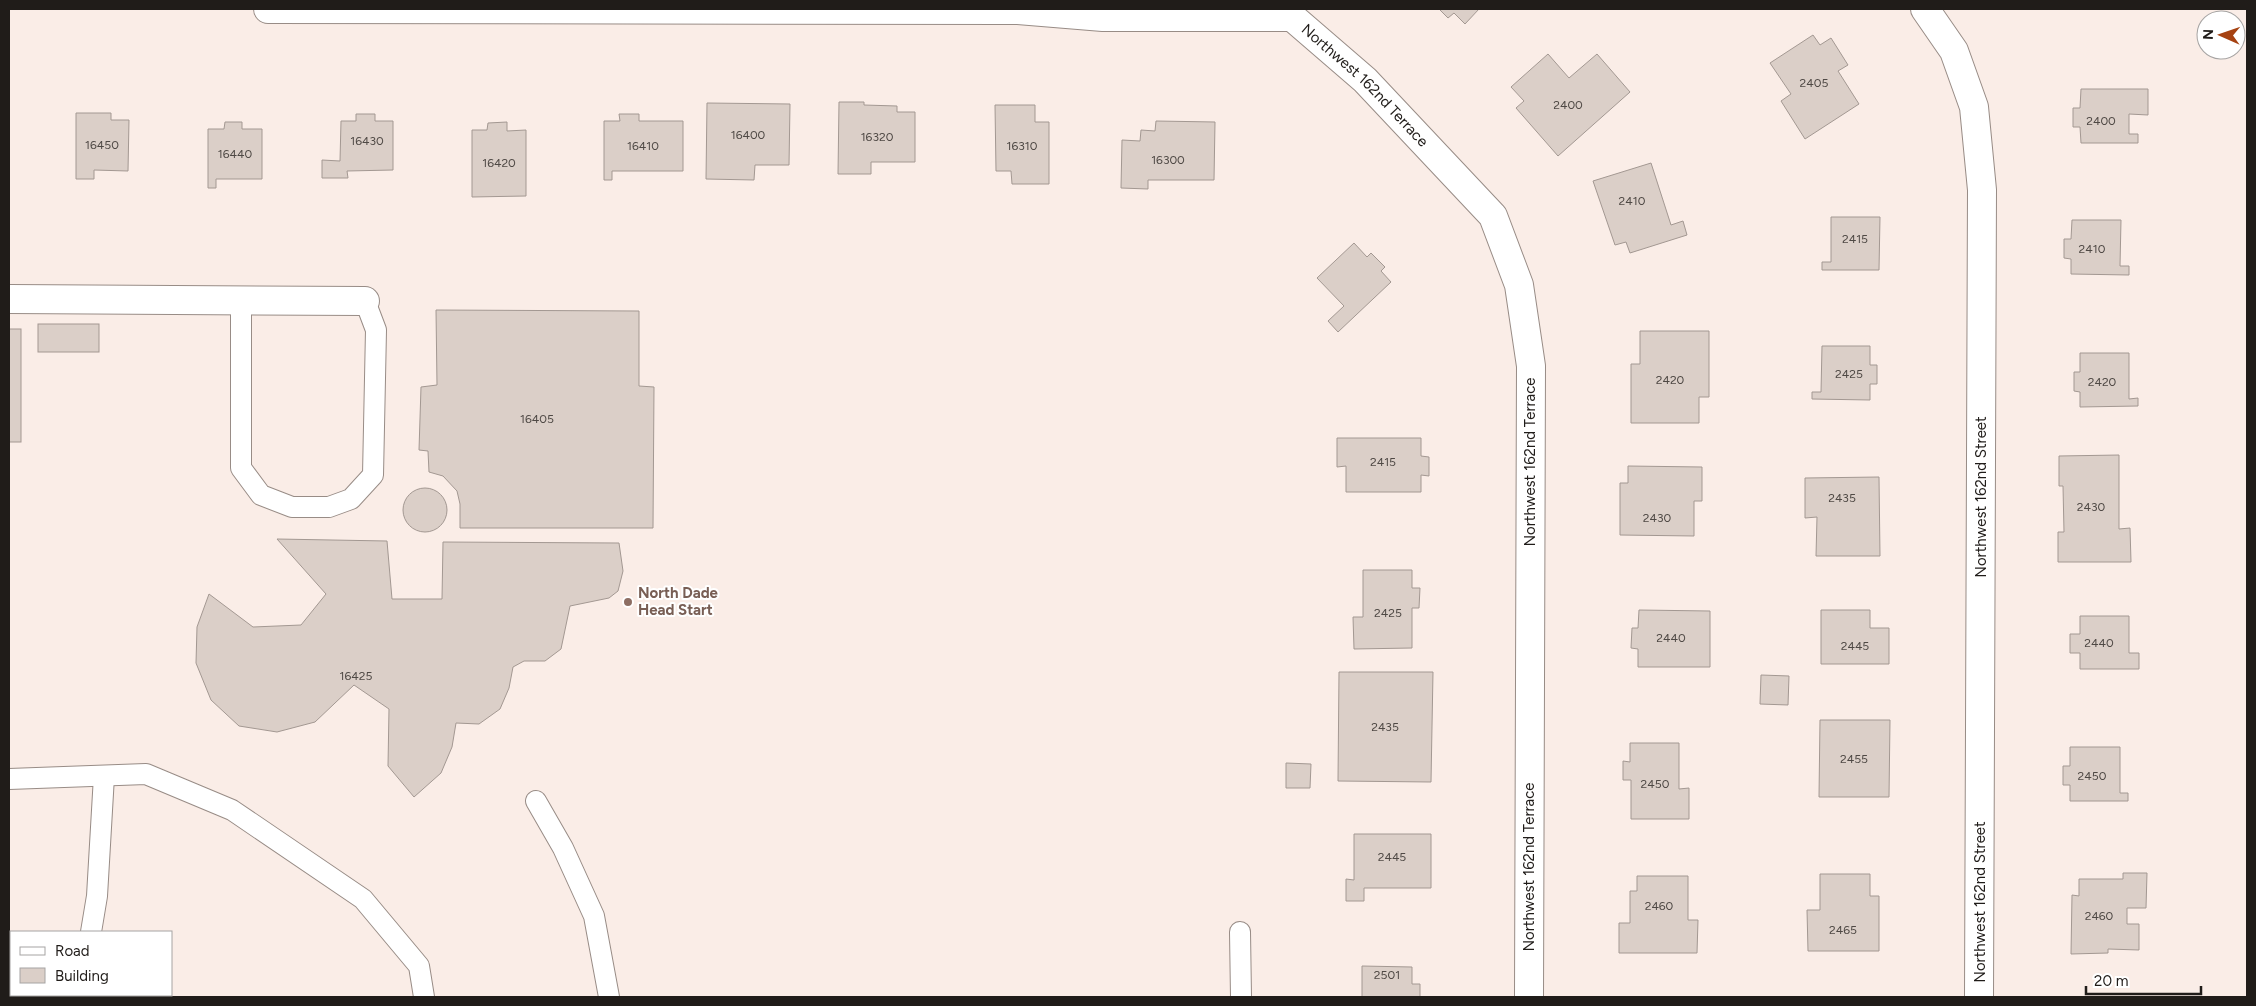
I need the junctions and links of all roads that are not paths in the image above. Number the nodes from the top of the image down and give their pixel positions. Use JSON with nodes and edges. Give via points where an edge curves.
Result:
{"nodes":[{"id":1,"x":268,"y":9,"type":"edge"},
{"id":2,"x":1925,"y":9,"type":"edge"},
{"id":3,"x":1020,"y":10,"type":"edge"},
{"id":4,"x":1226,"y":12,"type":"edge"},
{"id":5,"x":1101,"y":13,"type":"edge"},
{"id":6,"x":1289,"y":13,"type":"edge"},
{"id":7,"x":9,"y":299,"type":"edge"},
{"id":8,"x":241,"y":300,"type":"junction"},
{"id":9,"x":365,"y":301,"type":"joint"},
{"id":10,"x":104,"y":776,"type":"junction"},
{"id":11,"x":9,"y":779,"type":"edge"},
{"id":12,"x":536,"y":801,"type":"dead end"},
{"id":13,"x":91,"y":931,"type":"edge"},
{"id":14,"x":1240,"y":932,"type":"dead end"},
{"id":15,"x":424,"y":997,"type":"edge"},
{"id":16,"x":609,"y":997,"type":"edge"},
{"id":17,"x":1241,"y":997,"type":"edge"},
{"id":18,"x":1528,"y":997,"type":"edge"},
{"id":19,"x":1979,"y":997,"type":"edge"}],
"edges":[{"from":1,"to":3,"type":"street","name":"Northwest 162nd Terrace"},
{"from":2,"to":19,"type":"street","name":"Northwest 162nd Street","via":[[1954,51],[1974,107],[1982,190]]},
{"from":3,"to":5,"type":"street","name":"Northwest 162nd Terrace"},
{"from":4,"to":5,"type":"street","name":"Northwest 162nd Terrace"},
{"from":4,"to":6,"type":"street","name":"Northwest 162nd Terrace"},
{"from":6,"to":18,"type":"street","name":"Northwest 162nd Terrace","via":[[1365,80],[1493,216],[1520,285],[1531,366]]},
{"from":7,"to":8,"type":"street"},
{"from":8,"to":9,"type":"street"},
{"from":8,"to":9,"type":"lane","via":[[241,468],[261,495],[292,507],[329,507],[351,499],[372,475],[376,330]]},
{"from":10,"to":11,"type":"lane"},
{"from":10,"to":13,"type":"lane","via":[[97,896]]},
{"from":10,"to":15,"type":"lane","via":[[146,774],[232,810],[363,899],[419,966]]},
{"from":12,"to":16,"type":"lane","via":[[563,848],[594,916]]},
{"from":14,"to":17,"type":"lane"}]}
